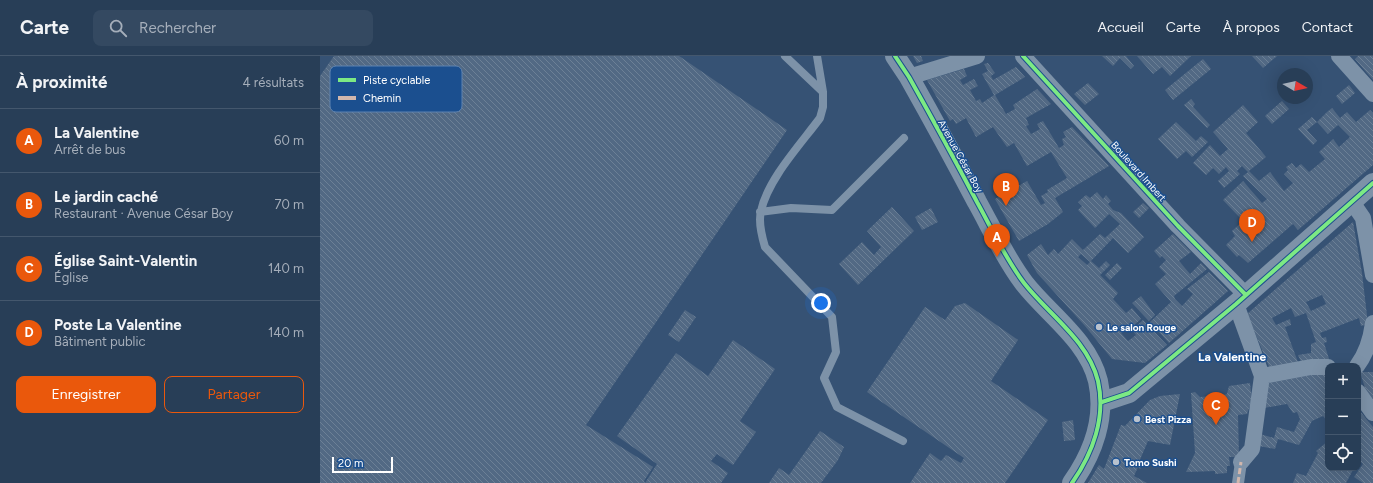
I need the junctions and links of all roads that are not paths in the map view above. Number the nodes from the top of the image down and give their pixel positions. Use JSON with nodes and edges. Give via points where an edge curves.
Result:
{"nodes":[{"id":1,"x":785,"y":56,"type":"edge"},
{"id":2,"x":817,"y":56,"type":"edge"},
{"id":3,"x":895,"y":56,"type":"edge"},
{"id":4,"x":978,"y":56,"type":"edge"},
{"id":5,"x":1023,"y":56,"type":"edge"},
{"id":6,"x":1339,"y":56,"type":"edge"},
{"id":7,"x":908,"y":77,"type":"junction"},
{"id":8,"x":823,"y":92,"type":"junction"},
{"id":9,"x":1373,"y":94,"type":"edge"},
{"id":10,"x":904,"y":138,"type":"dead end"},
{"id":11,"x":1373,"y":183,"type":"edge"},
{"id":12,"x":1352,"y":202,"type":"junction"},
{"id":13,"x":760,"y":212,"type":"junction"},
{"id":14,"x":1373,"y":275,"type":"edge"},
{"id":15,"x":1240,"y":299,"type":"junction"},
{"id":16,"x":1373,"y":323,"type":"edge"},
{"id":17,"x":1359,"y":363,"type":"edge"},
{"id":18,"x":1325,"y":367,"type":"edge"},
{"id":19,"x":1262,"y":376,"type":"junction"},
{"id":20,"x":1361,"y":396,"type":"edge"},
{"id":21,"x":1102,"y":402,"type":"junction"},
{"id":22,"x":1373,"y":413,"type":"edge"},
{"id":23,"x":903,"y":441,"type":"dead end"},
{"id":24,"x":1241,"y":462,"type":"joint"},
{"id":25,"x":1072,"y":483,"type":"edge"},
{"id":26,"x":1238,"y":483,"type":"edge"}],
"edges":[{"from":1,"to":8,"type":"lane"},
{"from":2,"to":8,"type":"lane"},
{"from":3,"to":7,"type":"street","name":"Avenue César Boy"},
{"from":4,"to":7,"type":"street"},
{"from":5,"to":15,"type":"street","name":"Boulevard Imbert","via":[[1178,226]]},
{"from":6,"to":9,"type":"street"},
{"from":7,"to":21,"type":"street","name":"Avenue César Boy","via":[[1024,283],[1086,354],[1097,379]]},
{"from":8,"to":13,"type":"lane","via":[[820,118],[773,183]]},
{"from":10,"to":13,"type":"lane","via":[[832,210],[791,208]]},
{"from":11,"to":12,"type":"street"},
{"from":12,"to":14,"type":"street","via":[[1363,218]]},
{"from":12,"to":15,"type":"street"},
{"from":13,"to":23,"type":"lane","via":[[762,236],[766,247],[832,316],[836,352],[824,378],[837,407]]},
{"from":15,"to":19,"type":"street"},
{"from":15,"to":21,"type":"street","via":[[1129,393]]},
{"from":16,"to":17,"type":"street","via":[[1369,341]]},
{"from":18,"to":19,"type":"street"},
{"from":19,"to":24,"type":"street","via":[[1252,449]]},
{"from":20,"to":22,"type":"street"},
{"from":21,"to":25,"type":"street","via":[[1089,453]]},
{"from":24,"to":26,"type":"street"}]}
